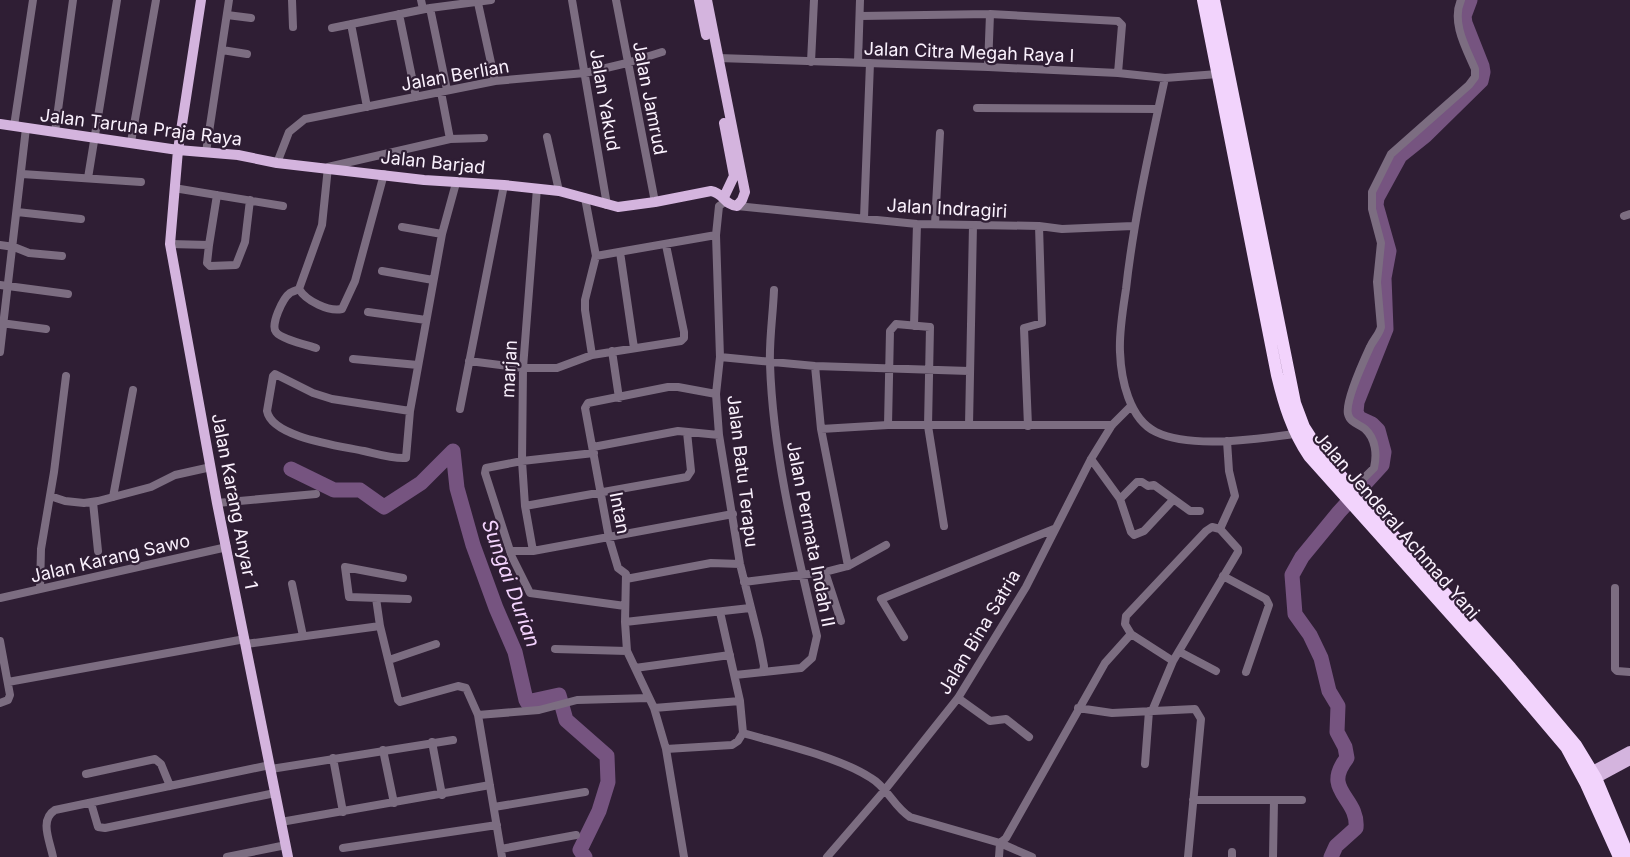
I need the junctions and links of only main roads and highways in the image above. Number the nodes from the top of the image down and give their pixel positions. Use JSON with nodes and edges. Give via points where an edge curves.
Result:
{"nodes":[{"id":1,"x":201,"y":0,"type":"edge"},
{"id":2,"x":699,"y":0,"type":"edge"},
{"id":3,"x":707,"y":0,"type":"edge"},
{"id":4,"x":1203,"y":0,"type":"edge"},
{"id":5,"x":1214,"y":0,"type":"edge"},
{"id":6,"x":0,"y":124,"type":"edge"},
{"id":7,"x":178,"y":150,"type":"junction"},
{"id":8,"x":277,"y":163,"type":"joint"},
{"id":9,"x":1245,"y":185,"type":"junction"},
{"id":10,"x":725,"y":200,"type":"junction"},
{"id":11,"x":1260,"y":264,"type":"junction"},
{"id":12,"x":1343,"y":485,"type":"junction"},
{"id":13,"x":1630,"y":751,"type":"edge"},
{"id":14,"x":1630,"y":760,"type":"edge"},
{"id":15,"x":1589,"y":777,"type":"junction"},
{"id":16,"x":288,"y":857,"type":"edge"},
{"id":17,"x":1619,"y":857,"type":"edge"},
{"id":18,"x":1629,"y":857,"type":"edge"}],
"edges":[{"from":1,"to":7,"type":"main road","name":"Jalan Karang Anyar 1"},
{"from":2,"to":10,"type":"main road","via":[[734,176]]},
{"from":3,"to":10,"type":"main road","name":"Jalan Barjad","via":[[745,192],[737,206]]},
{"from":4,"to":9,"type":"highway","name":"Jalan Jenderal Achmad Yani"},
{"from":5,"to":9,"type":"highway","name":"Jalan Jenderal Achmad Yani"},
{"from":6,"to":7,"type":"main road","name":"Jalan Taruna Praja Raya"},
{"from":7,"to":8,"type":"main road","name":"Jalan Taruna Praja Raya"},
{"from":7,"to":16,"type":"main road","name":"Jalan Karang Anyar 1","via":[[170,244]]},
{"from":8,"to":10,"type":"main road","name":"Jalan Barjad","via":[[537,188],[618,207],[711,191]]},
{"from":9,"to":11,"type":"highway","name":"Jalan Jenderal Achmad Yani"},
{"from":11,"to":12,"type":"highway","name":"Jalan Jenderal Achmad Yani","via":[[1304,427]]},
{"from":11,"to":12,"type":"highway","name":"Jalan Jenderal Achmad Yani","via":[[1276,375],[1295,434],[1309,456]]},
{"from":12,"to":15,"type":"highway","name":"Jalan Jenderal Achmad Yani"},
{"from":13,"to":15,"type":"main road"},
{"from":14,"to":15,"type":"main road"},
{"from":15,"to":17,"type":"highway","name":"Jalan Jenderal Achmad Yani"},
{"from":15,"to":18,"type":"highway","name":"Jalan Jenderal Achmad Yani"}]}
